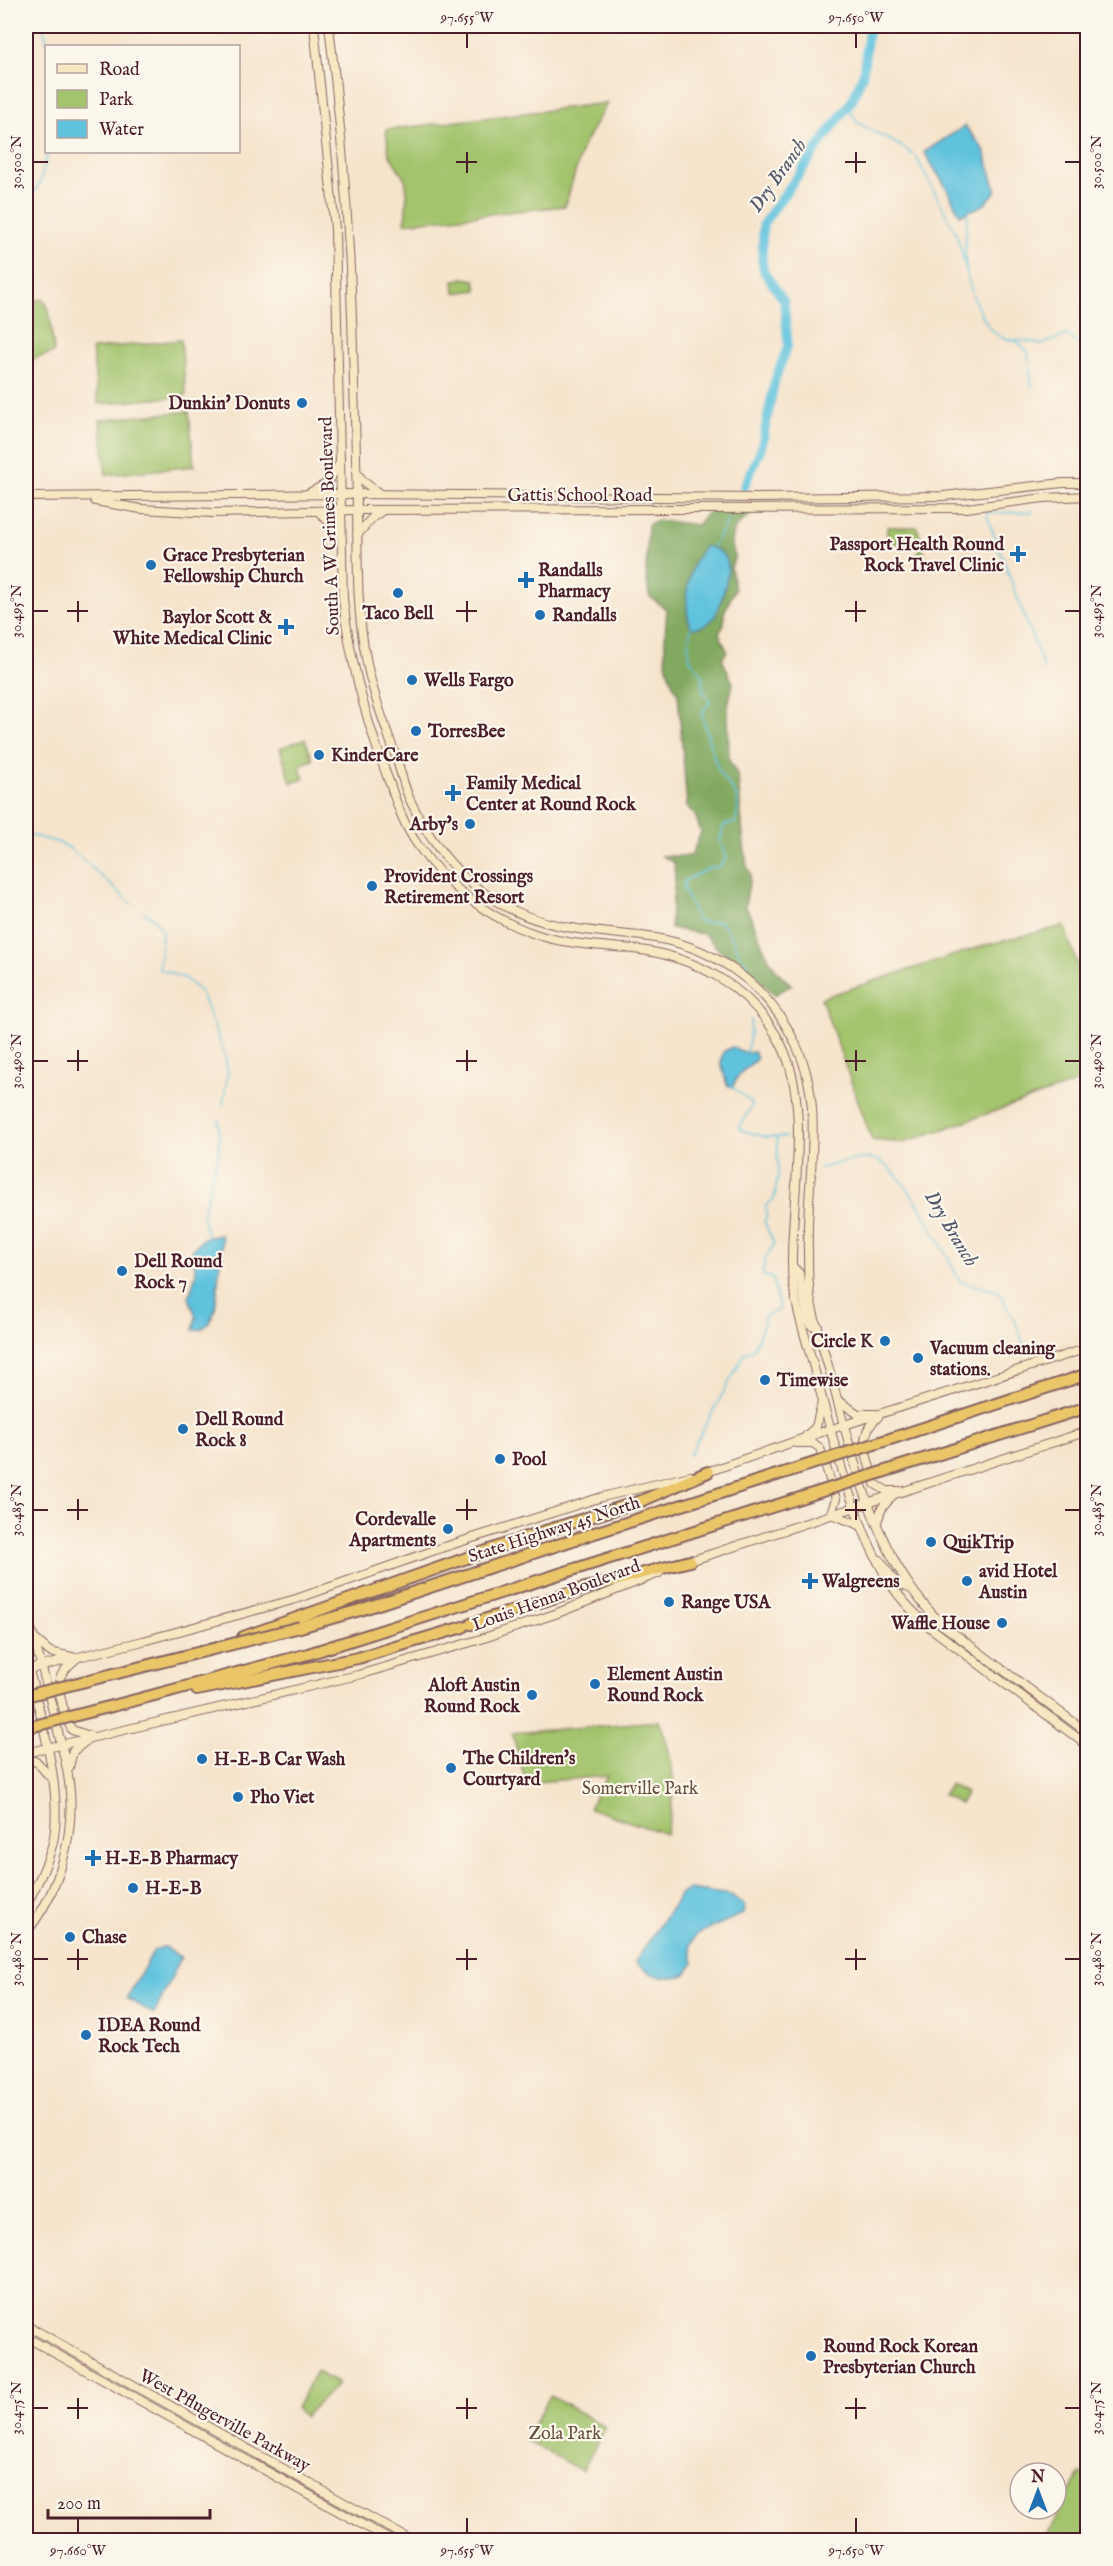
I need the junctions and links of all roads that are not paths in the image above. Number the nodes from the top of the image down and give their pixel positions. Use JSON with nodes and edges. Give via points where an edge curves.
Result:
{"nodes":[{"id":1,"x":314,"y":26,"type":"edge"},
{"id":2,"x":329,"y":26,"type":"edge"},
{"id":3,"x":341,"y":462,"type":"junction"},
{"id":4,"x":356,"y":472,"type":"junction"},
{"id":5,"x":1088,"y":483,"type":"edge"},
{"id":6,"x":357,"y":494,"type":"junction"},
{"id":7,"x":304,"y":495,"type":"junction"},
{"id":8,"x":342,"y":495,"type":"junction"},
{"id":9,"x":381,"y":495,"type":"junction"},
{"id":10,"x":700,"y":496,"type":"junction"},
{"id":11,"x":1088,"y":496,"type":"edge"},
{"id":12,"x":26,"y":497,"type":"edge"},
{"id":13,"x":72,"y":497,"type":"junction"},
{"id":14,"x":342,"y":510,"type":"junction"},
{"id":15,"x":358,"y":510,"type":"junction"},
{"id":16,"x":383,"y":510,"type":"junction"},
{"id":17,"x":638,"y":510,"type":"junction"},
{"id":18,"x":318,"y":511,"type":"junction"},
{"id":19,"x":357,"y":536,"type":"junction"},
{"id":20,"x":342,"y":540,"type":"junction"},
{"id":21,"x":792,"y":1266,"type":"junction"},
{"id":22,"x":818,"y":1326,"type":"junction"},
{"id":23,"x":1088,"y":1348,"type":"edge"},
{"id":24,"x":1088,"y":1374,"type":"edge"},
{"id":25,"x":837,"y":1400,"type":"junction"},
{"id":26,"x":822,"y":1401,"type":"junction"},
{"id":27,"x":1088,"y":1407,"type":"edge"},
{"id":28,"x":882,"y":1414,"type":"junction"},
{"id":29,"x":845,"y":1425,"type":"junction"},
{"id":30,"x":831,"y":1430,"type":"junction"},
{"id":31,"x":1088,"y":1431,"type":"edge"},
{"id":32,"x":804,"y":1438,"type":"junction"},
{"id":33,"x":790,"y":1444,"type":"junction"},
{"id":34,"x":708,"y":1472,"type":"junction"},
{"id":35,"x":906,"y":1490,"type":"junction"},
{"id":36,"x":892,"y":1496,"type":"junction"},
{"id":37,"x":869,"y":1502,"type":"junction"},
{"id":38,"x":855,"y":1505,"type":"junction"},
{"id":39,"x":831,"y":1513,"type":"junction"},
{"id":40,"x":878,"y":1522,"type":"junction"},
{"id":41,"x":862,"y":1526,"type":"junction"},
{"id":42,"x":876,"y":1558,"type":"junction"},
{"id":43,"x":690,"y":1561,"type":"junction"},
{"id":44,"x":910,"y":1588,"type":"junction"},
{"id":45,"x":26,"y":1612,"type":"edge"},
{"id":46,"x":299,"y":1623,"type":"junction"},
{"id":47,"x":34,"y":1636,"type":"junction"},
{"id":48,"x":77,"y":1658,"type":"junction"},
{"id":49,"x":26,"y":1659,"type":"edge"},
{"id":50,"x":42,"y":1666,"type":"junction"},
{"id":51,"x":27,"y":1670,"type":"edge"},
{"id":52,"x":26,"y":1696,"type":"edge"},
{"id":53,"x":132,"y":1701,"type":"junction"},
{"id":54,"x":26,"y":1721,"type":"edge"},
{"id":55,"x":26,"y":1728,"type":"edge"},
{"id":56,"x":1088,"y":1733,"type":"edge"},
{"id":57,"x":95,"y":1736,"type":"junction"},
{"id":58,"x":26,"y":1743,"type":"edge"},
{"id":59,"x":61,"y":1745,"type":"junction"},
{"id":60,"x":1088,"y":1746,"type":"edge"},
{"id":61,"x":47,"y":1748,"type":"junction"},
{"id":62,"x":26,"y":1755,"type":"edge"},
{"id":63,"x":69,"y":1781,"type":"junction"},
{"id":64,"x":53,"y":1784,"type":"junction"},
{"id":65,"x":26,"y":1906,"type":"edge"},
{"id":66,"x":26,"y":1933,"type":"edge"},
{"id":67,"x":26,"y":2325,"type":"edge"},
{"id":68,"x":26,"y":2337,"type":"edge"},
{"id":69,"x":390,"y":2541,"type":"edge"},
{"id":70,"x":411,"y":2541,"type":"edge"}],
"edges":[{"from":1,"to":3,"type":"main road","name":"South A W Grimes Boulevard","via":[[335,230]]},
{"from":2,"to":4,"type":"main road","name":"South A W Grimes Boulevard","via":[[345,171]]},
{"from":3,"to":7,"type":"main road","via":[[326,484]]},
{"from":3,"to":8,"type":"main road","name":"South A W Grimes Boulevard"},
{"from":4,"to":6,"type":"main road","name":"South A W Grimes Boulevard"},
{"from":4,"to":9,"type":"main road"},
{"from":5,"to":10,"type":"main road","name":"Gattis School Road","via":[[943,496]]},
{"from":6,"to":8,"type":"main road","name":"Gattis School Road"},
{"from":6,"to":9,"type":"main road","name":"Gattis School Road"},
{"from":6,"to":15,"type":"main road","name":"South A W Grimes Boulevard"},
{"from":7,"to":8,"type":"main road","name":"Gattis School Road"},
{"from":7,"to":13,"type":"main road","name":"Gattis School Road"},
{"from":8,"to":14,"type":"main road","name":"South A W Grimes Boulevard"},
{"from":9,"to":10,"type":"main road","name":"Gattis School Road"},
{"from":10,"to":17,"type":"main road","via":[[692,505],[647,506]]},
{"from":11,"to":17,"type":"main road","name":"Gattis School Road","via":[[966,508]]},
{"from":12,"to":13,"type":"main road","name":"Gattis School Road"},
{"from":13,"to":18,"type":"main road","name":"Gattis School Road","via":[[172,512]]},
{"from":14,"to":15,"type":"main road","name":"Gattis School Road"},
{"from":14,"to":18,"type":"main road","name":"Gattis School Road"},
{"from":14,"to":20,"type":"main road","name":"South A W Grimes Boulevard"},
{"from":15,"to":16,"type":"main road","name":"Gattis School Road"},
{"from":15,"to":19,"type":"main road","name":"South A W Grimes Boulevard"},
{"from":16,"to":17,"type":"main road","name":"Gattis School Road"},
{"from":16,"to":19,"type":"main road"},
{"from":18,"to":20,"type":"main road"},
{"from":19,"to":22,"type":"main road","name":"South A W Grimes Boulevard","via":[[357,597],[369,673],[410,800],[451,864],[499,903],[552,926],[676,942],[729,965],[764,995],[796,1044],[812,1094],[807,1244],[810,1296]]},
{"from":20,"to":21,"type":"main road","name":"South A W Grimes Boulevard","via":[[348,642],[369,725],[403,819],[434,865],[478,905],[537,935],[662,953],[695,964],[733,986],[764,1017],[781,1044],[797,1093]]},
{"from":21,"to":22,"type":"main road","via":[[799,1273],[808,1321]]},
{"from":21,"to":26,"type":"main road","name":"South A W Grimes Boulevard"},
{"from":22,"to":25,"type":"main road","name":"South A W Grimes Boulevard"},
{"from":23,"to":28,"type":"main road"},
{"from":24,"to":46,"type":"highway","name":"State Highway 45 North","bridge":true,"via":[[371,1607]]},
{"from":25,"to":28,"type":"main road","via":[[858,1413]]},
{"from":25,"to":29,"type":"main road","name":"South A W Grimes Boulevard"},
{"from":26,"to":30,"type":"main road","name":"South A W Grimes Boulevard"},
{"from":26,"to":32,"type":"main road","via":[[816,1427]]},
{"from":27,"to":53,"type":"highway","bridge":true,"via":[[308,1654]]},
{"from":28,"to":29,"type":"main road"},
{"from":28,"to":35,"type":"main road","via":[[868,1426],[865,1442],[875,1484],[887,1491]]},
{"from":29,"to":30,"type":"main road"},
{"from":29,"to":37,"type":"main road","name":"South A W Grimes Boulevard"},
{"from":30,"to":32,"type":"main road"},
{"from":30,"to":38,"type":"main road","name":"South A W Grimes Boulevard"},
{"from":31,"to":35,"type":"main road","name":"Louis Henna Boulevard"},
{"from":32,"to":33,"type":"main road"},
{"from":33,"to":34,"type":"main road"},
{"from":33,"to":39,"type":"main road","via":[[813,1443],[820,1448],[836,1498]]},
{"from":34,"to":46,"type":"highway","via":[[640,1501],[516,1541]]},
{"from":34,"to":48,"type":"main road","via":[[602,1497],[296,1599]]},
{"from":35,"to":36,"type":"main road","name":"Louis Henna Boulevard"},
{"from":36,"to":37,"type":"main road","name":"Louis Henna Boulevard"},
{"from":36,"to":40,"type":"main road"},
{"from":37,"to":38,"type":"main road","name":"Louis Henna Boulevard"},
{"from":37,"to":40,"type":"main road","name":"South A W Grimes Boulevard"},
{"from":38,"to":39,"type":"main road","name":"Louis Henna Boulevard"},
{"from":38,"to":41,"type":"main road","name":"South A W Grimes Boulevard"},
{"from":39,"to":41,"type":"main road"},
{"from":39,"to":43,"type":"main road","name":"Louis Henna Boulevard"},
{"from":40,"to":44,"type":"main road","name":"South A W Grimes Boulevard"},
{"from":41,"to":42,"type":"main road","name":"South A W Grimes Boulevard"},
{"from":42,"to":44,"type":"main road","via":[[884,1563],[895,1582]]},
{"from":42,"to":60,"type":"main road","name":"South A W Grimes Boulevard","via":[[890,1583],[923,1622]]},
{"from":43,"to":53,"type":"highway","via":[[578,1590],[358,1658]]},
{"from":43,"to":57,"type":"main road","name":"Louis Henna Boulevard","via":[[478,1640],[322,1684]]},
{"from":44,"to":56,"type":"main road","name":"South A W Grimes Boulevard","via":[[944,1626]]},
{"from":45,"to":47,"type":"main road"},
{"from":46,"to":52,"type":"highway","name":"State Highway 45 North","bridge":true},
{"from":47,"to":48,"type":"main road","via":[[50,1652]]},
{"from":47,"to":50,"type":"main road"},
{"from":48,"to":50,"type":"main road"},
{"from":48,"to":57,"type":"main road","via":[[60,1676],[67,1721],[72,1730]]},
{"from":49,"to":51,"type":"main road"},
{"from":50,"to":51,"type":"main road"},
{"from":50,"to":59,"type":"main road"},
{"from":51,"to":61,"type":"main road"},
{"from":53,"to":55,"type":"highway","bridge":true},
{"from":54,"to":58,"type":"main road"},
{"from":57,"to":59,"type":"main road","name":"Louis Henna Boulevard"},
{"from":57,"to":63,"type":"main road","via":[[73,1751]]},
{"from":59,"to":61,"type":"main road","name":"Louis Henna Boulevard"},
{"from":59,"to":63,"type":"main road"},
{"from":61,"to":62,"type":"main road","name":"Louis Henna Boulevard"},
{"from":61,"to":64,"type":"main road"},
{"from":62,"to":64,"type":"main road","via":[[46,1769]]},
{"from":63,"to":66,"type":"main road","via":[[68,1842],[50,1895]]},
{"from":64,"to":65,"type":"main road","via":[[53,1840]]},
{"from":67,"to":70,"type":"main road","name":"West Pflugerville Parkway"},
{"from":68,"to":69,"type":"main road","name":"West Pflugerville Parkway"}]}
